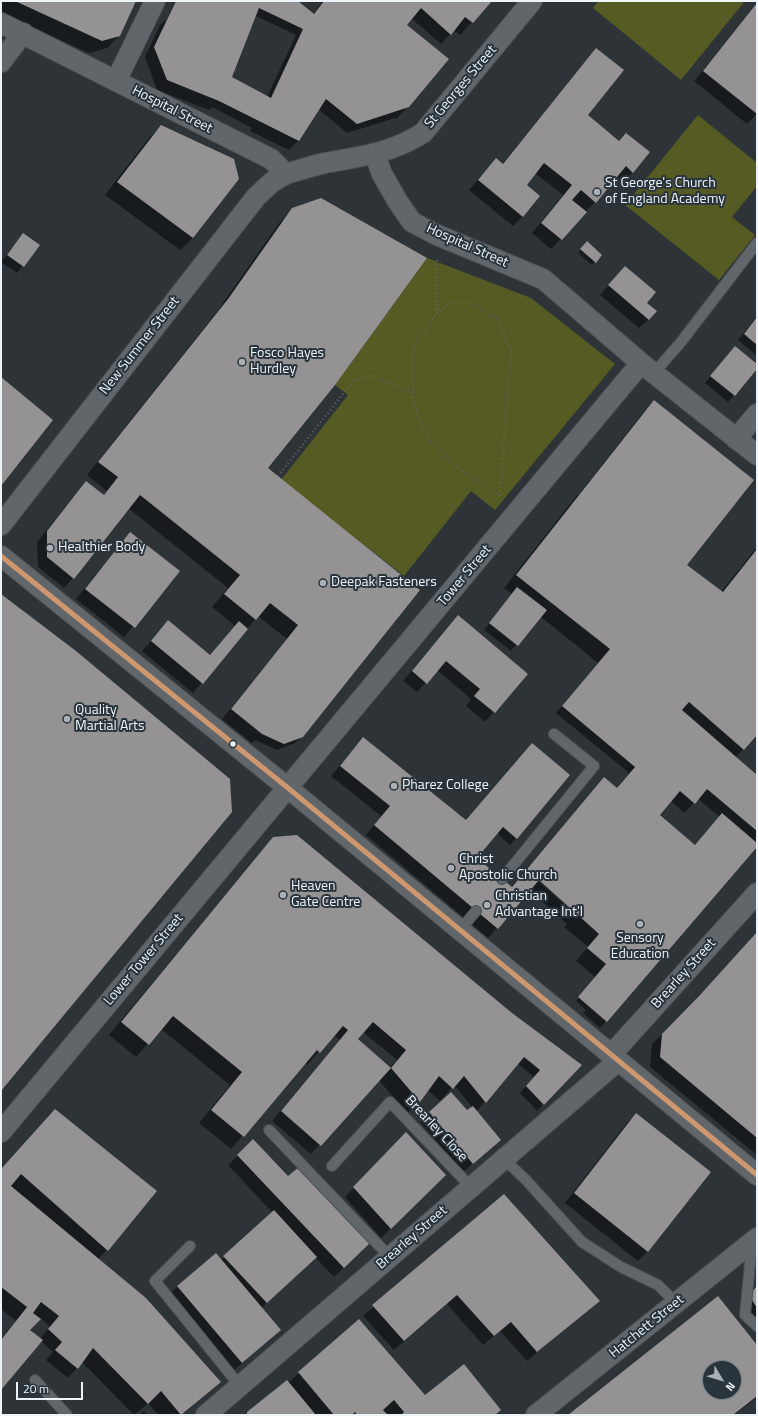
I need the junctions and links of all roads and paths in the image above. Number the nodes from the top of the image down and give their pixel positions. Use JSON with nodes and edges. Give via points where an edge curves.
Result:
{"nodes":[{"id":1,"x":155,"y":1,"type":"edge"},
{"id":2,"x":532,"y":1,"type":"edge"},
{"id":3,"x":1,"y":23,"type":"edge"},
{"id":4,"x":23,"y":33,"type":"junction"},
{"id":5,"x":1,"y":62,"type":"edge"},
{"id":6,"x":116,"y":81,"type":"junction"},
{"id":7,"x":375,"y":154,"type":"junction"},
{"id":8,"x":286,"y":174,"type":"junction"},
{"id":9,"x":437,"y":235,"type":"junction"},
{"id":10,"x":757,"y":243,"type":"edge"},
{"id":11,"x":437,"y":313,"type":"junction"},
{"id":12,"x":648,"y":368,"type":"junction"},
{"id":13,"x":412,"y":393,"type":"junction"},
{"id":14,"x":757,"y":414,"type":"edge"},
{"id":15,"x":736,"y":439,"type":"junction"},
{"id":16,"x":757,"y":455,"type":"edge"},
{"id":17,"x":278,"y":476,"type":"dead end"},
{"id":18,"x":1,"y":525,"type":"edge"},
{"id":19,"x":1,"y":556,"type":"edge"},
{"id":20,"x":554,"y":734,"type":"dead end"},
{"id":21,"x":288,"y":788,"type":"junction"},
{"id":22,"x":502,"y":878,"type":"dead end"},
{"id":23,"x":757,"y":893,"type":"edge"},
{"id":24,"x":476,"y":911,"type":"dead end"},
{"id":25,"x":460,"y":930,"type":"junction"},
{"id":26,"x":615,"y":1058,"type":"junction"},
{"id":27,"x":269,"y":1130,"type":"dead end"},
{"id":28,"x":1,"y":1132,"type":"edge"},
{"id":29,"x":504,"y":1159,"type":"junction"},
{"id":30,"x":332,"y":1166,"type":"dead end"},
{"id":31,"x":757,"y":1175,"type":"edge"},
{"id":32,"x":471,"y":1187,"type":"junction"},
{"id":33,"x":756,"y":1242,"type":"edge"},
{"id":34,"x":190,"y":1246,"type":"dead end"},
{"id":35,"x":390,"y":1256,"type":"junction"},
{"id":36,"x":676,"y":1303,"type":"junction"},
{"id":37,"x":757,"y":1326,"type":"edge"},
{"id":38,"x":35,"y":1380,"type":"dead end"},
{"id":39,"x":240,"y":1386,"type":"junction"},
{"id":40,"x":67,"y":1415,"type":"edge"},
{"id":41,"x":206,"y":1415,"type":"edge"},
{"id":42,"x":536,"y":1415,"type":"edge"}],
"edges":[{"from":1,"to":6,"type":"street"},
{"from":2,"to":7,"type":"street","name":"St Georges Street","via":[[423,133],[405,144]]},
{"from":3,"to":4,"type":"street","name":"Hospital Street"},
{"from":4,"to":5,"type":"street"},
{"from":4,"to":6,"type":"street","name":"Hospital Street"},
{"from":6,"to":8,"type":"street","name":"Hospital Street","via":[[272,159]]},
{"from":7,"to":8,"type":"street"},
{"from":7,"to":9,"type":"street","name":"Hospital Street","via":[[382,174],[412,222]]},
{"from":8,"to":18,"type":"street","name":"New Summer Street","via":[[272,182],[256,197]]},
{"from":9,"to":11,"type":"path"},
{"from":9,"to":12,"type":"street","name":"Hospital Street","via":[[543,279]]},
{"from":10,"to":12,"type":"lane","via":[[681,342]]},
{"from":11,"to":13,"type":"path","via":[[413,348]]},
{"from":11,"to":13,"type":"path","via":[[452,302],[469,303],[497,318],[511,350],[500,496],[455,466],[427,437]]},
{"from":12,"to":15,"type":"street","name":"Hospital Street"},
{"from":12,"to":21,"type":"street","name":"Tower Street"},
{"from":13,"to":17,"type":"path","via":[[374,376],[354,380]]},
{"from":14,"to":15,"type":"street"},
{"from":15,"to":16,"type":"street","name":"Hospital Street"},
{"from":19,"to":21,"type":"street"},
{"from":20,"to":22,"type":"lane","via":[[594,766]]},
{"from":21,"to":25,"type":"street"},
{"from":21,"to":28,"type":"street","name":"Lower Tower Street"},
{"from":23,"to":26,"type":"street","name":"Brearley Street"},
{"from":24,"to":25,"type":"lane"},
{"from":25,"to":26,"type":"street"},
{"from":26,"to":29,"type":"street","name":"Brearley Street"},
{"from":26,"to":31,"type":"street"},
{"from":27,"to":35,"type":"lane"},
{"from":29,"to":32,"type":"street","name":"Brearley Street"},
{"from":29,"to":36,"type":"lane","via":[[582,1242],[621,1267],[658,1285]]},
{"from":30,"to":32,"type":"lane","name":"Brearley Close","via":[[390,1102]]},
{"from":32,"to":35,"type":"street","name":"Brearley Street"},
{"from":33,"to":36,"type":"street","name":"Hatchett Street"},
{"from":33,"to":37,"type":"lane","via":[[745,1315]]},
{"from":34,"to":39,"type":"lane","via":[[155,1281]]},
{"from":35,"to":39,"type":"street","name":"Brearley Street"},
{"from":36,"to":42,"type":"street","name":"Hatchett Street"},
{"from":38,"to":40,"type":"lane"},
{"from":39,"to":41,"type":"street","name":"Brearley Street"}]}
